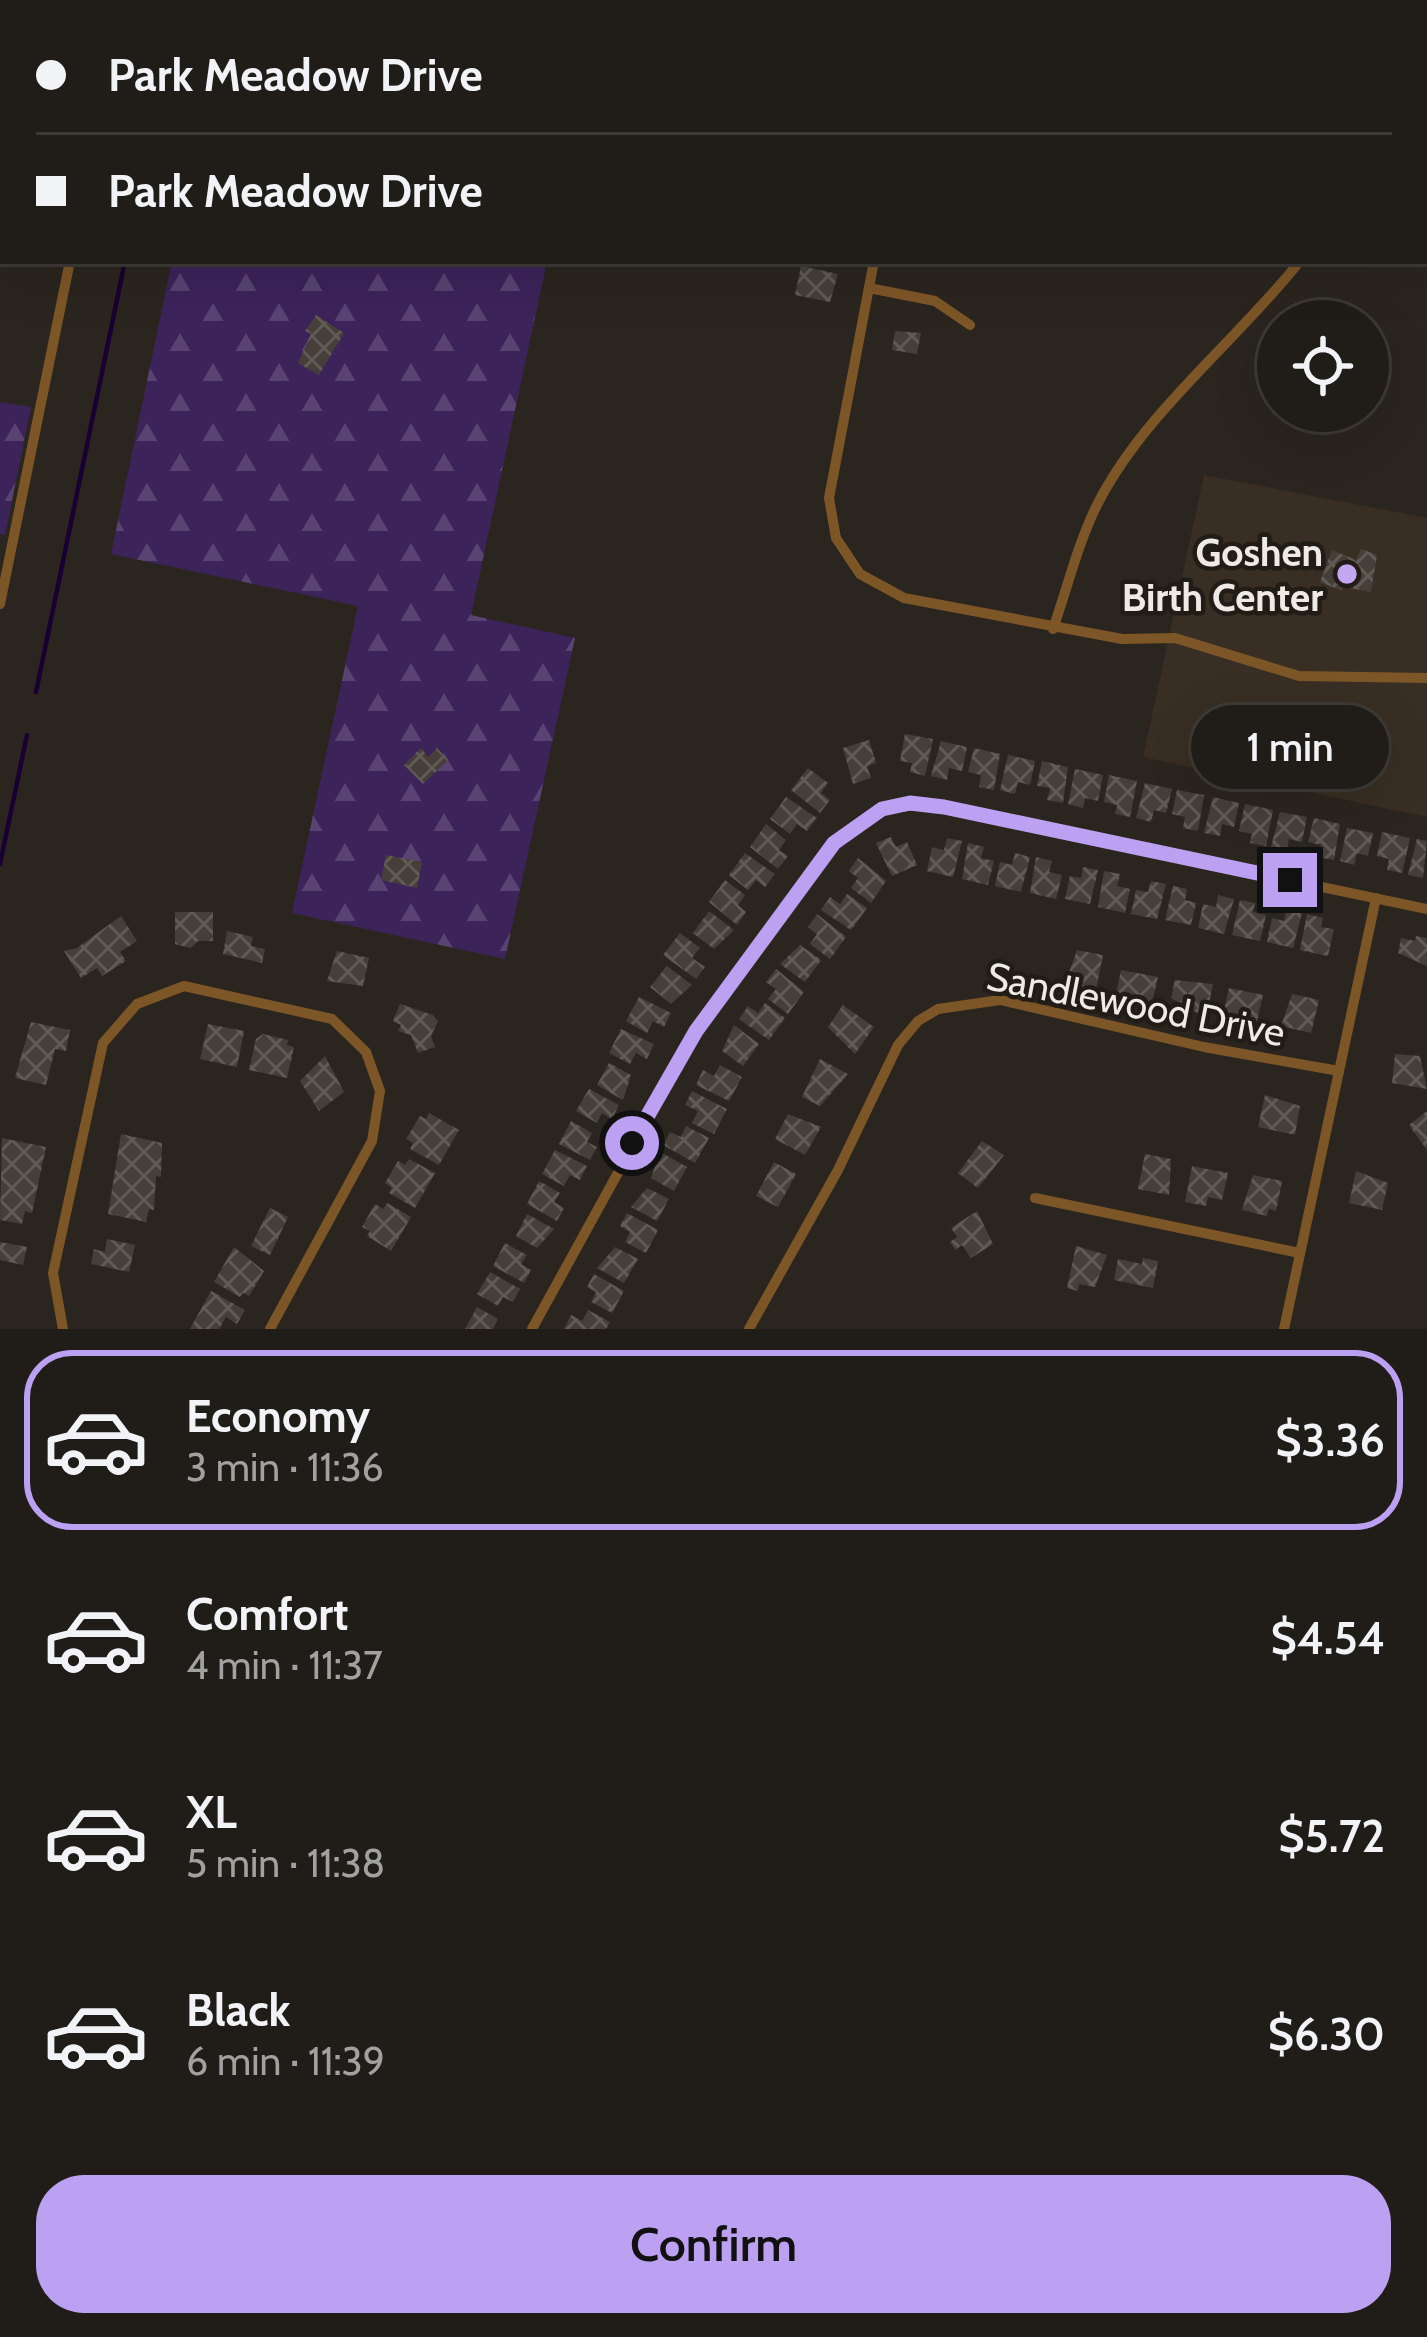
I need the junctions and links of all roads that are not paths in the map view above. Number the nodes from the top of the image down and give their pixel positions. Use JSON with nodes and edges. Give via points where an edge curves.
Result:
{"nodes":[{"id":1,"x":69,"y":264,"type":"edge"},
{"id":2,"x":873,"y":264,"type":"edge"},
{"id":3,"x":1298,"y":264,"type":"edge"},
{"id":4,"x":869,"y":288,"type":"junction"},
{"id":5,"x":970,"y":325,"type":"dead end"},
{"id":6,"x":0,"y":604,"type":"edge"},
{"id":7,"x":1053,"y":629,"type":"junction"},
{"id":8,"x":1427,"y":677,"type":"edge"},
{"id":9,"x":1376,"y":898,"type":"junction"},
{"id":10,"x":1427,"y":909,"type":"edge"},
{"id":11,"x":1339,"y":1071,"type":"junction"},
{"id":12,"x":1035,"y":1198,"type":"dead end"},
{"id":13,"x":1300,"y":1252,"type":"junction"},
{"id":14,"x":63,"y":1329,"type":"edge"},
{"id":15,"x":270,"y":1329,"type":"edge"},
{"id":16,"x":532,"y":1329,"type":"edge"},
{"id":17,"x":749,"y":1329,"type":"edge"},
{"id":18,"x":1284,"y":1329,"type":"edge"}],
"edges":[{"from":1,"to":6,"type":"street"},
{"from":2,"to":4,"type":"street"},
{"from":3,"to":7,"type":"street","via":[[1178,391],[1097,504]]},
{"from":4,"to":5,"type":"street","via":[[935,301]]},
{"from":4,"to":7,"type":"street","via":[[829,498],[836,538],[860,574],[904,598]]},
{"from":7,"to":8,"type":"street","via":[[1175,638],[1319,679]]},
{"from":9,"to":10,"type":"street"},
{"from":9,"to":11,"type":"street"},
{"from":9,"to":16,"type":"street","via":[[944,807],[882,809],[834,843],[696,1031]]},
{"from":11,"to":13,"type":"street"},
{"from":11,"to":17,"type":"street","name":"Sandlewood Drive","via":[[1000,1000],[938,1009],[898,1045]]},
{"from":12,"to":13,"type":"street"},
{"from":13,"to":18,"type":"street"},
{"from":14,"to":15,"type":"street","via":[[53,1273],[98,1059],[122,1017],[153,994],[184,986],[317,1013],[347,1028],[380,1091],[372,1142]]}]}
